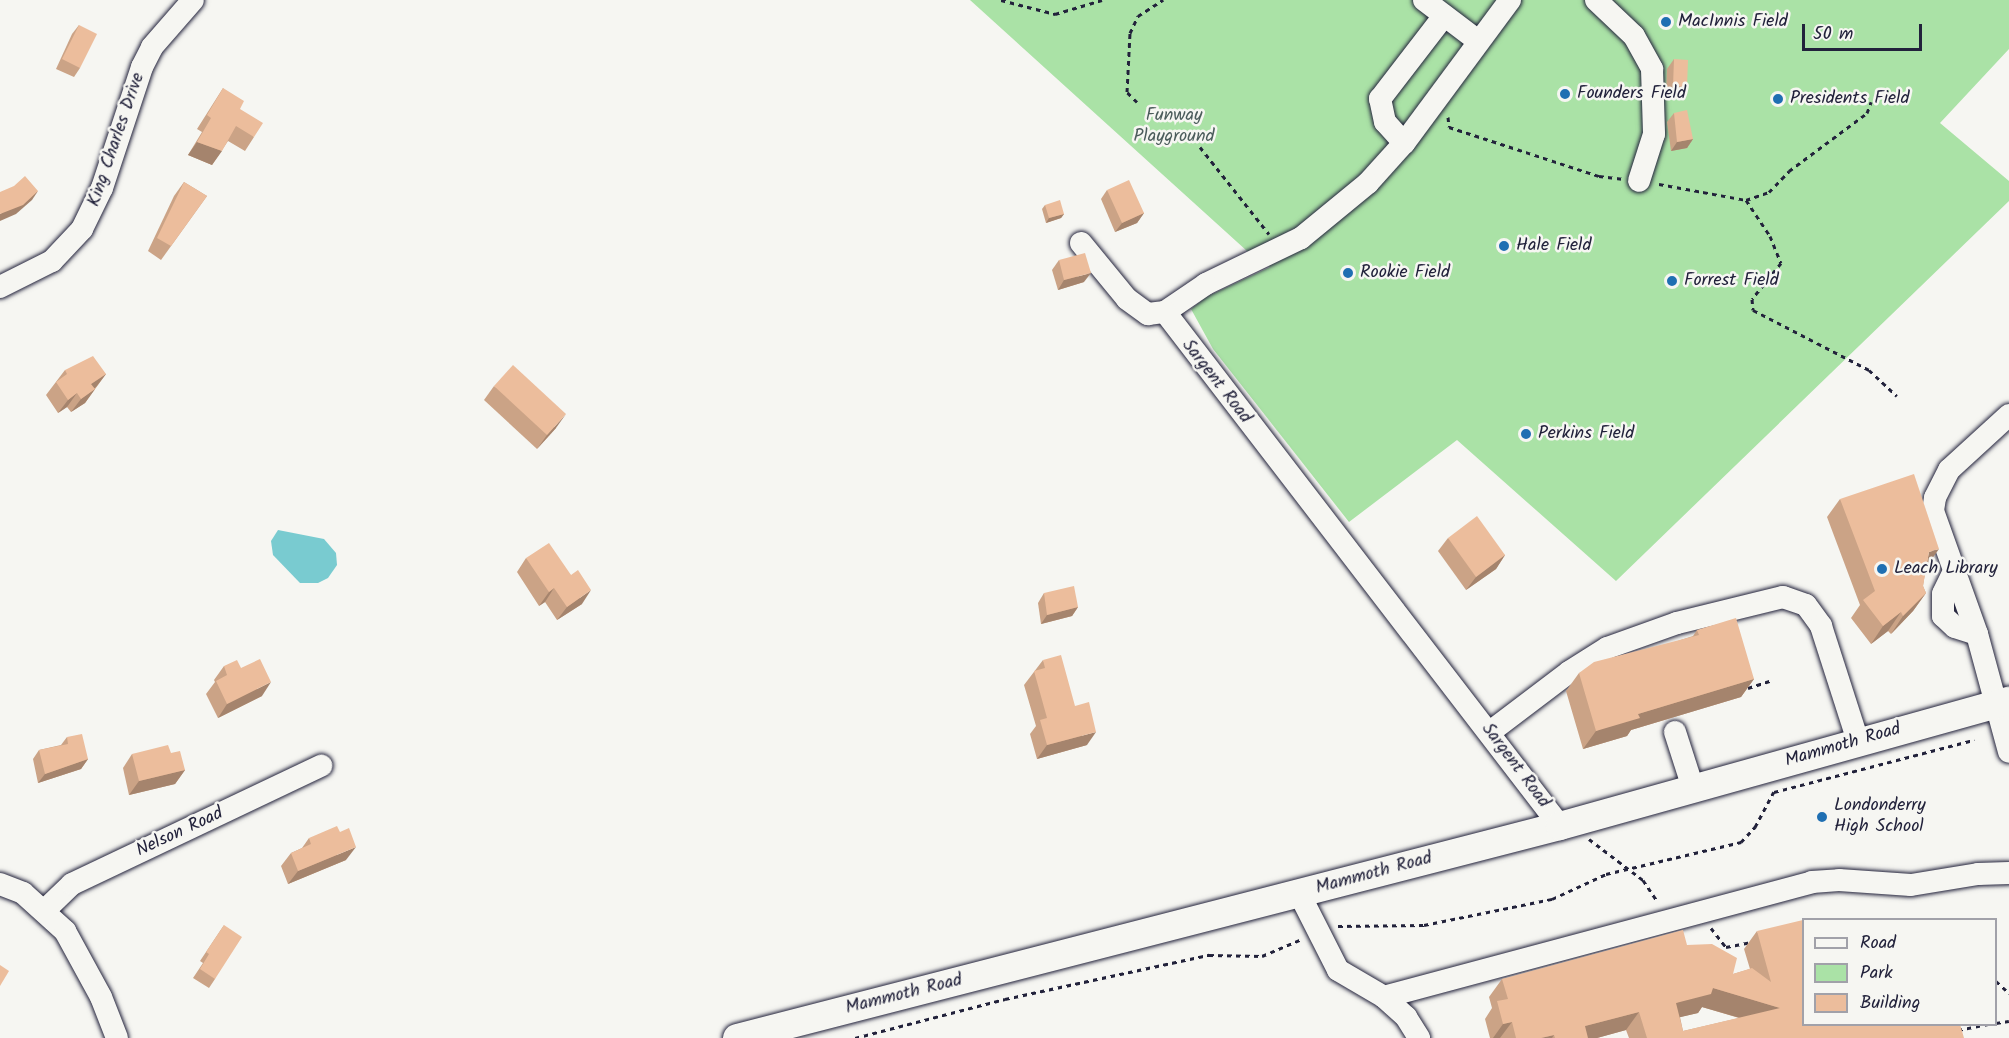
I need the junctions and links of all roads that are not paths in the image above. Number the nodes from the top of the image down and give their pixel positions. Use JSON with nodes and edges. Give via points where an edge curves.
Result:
{"nodes":[{"id":1,"x":193,"y":0,"type":"edge"},
{"id":2,"x":1424,"y":0,"type":"edge"},
{"id":3,"x":1510,"y":0,"type":"edge"},
{"id":4,"x":1596,"y":0,"type":"edge"},
{"id":5,"x":1444,"y":16,"type":"junction"},
{"id":6,"x":1478,"y":41,"type":"junction"},
{"id":7,"x":1404,"y":143,"type":"junction"},
{"id":8,"x":1639,"y":181,"type":"road end"},
{"id":9,"x":1081,"y":243,"type":"dead end"},
{"id":10,"x":0,"y":287,"type":"edge"},
{"id":11,"x":1165,"y":312,"type":"junction"},
{"id":12,"x":2009,"y":415,"type":"edge"},
{"id":13,"x":2003,"y":703,"type":"edge"},
{"id":14,"x":1490,"y":732,"type":"junction"},
{"id":15,"x":1675,"y":732,"type":"dead end"},
{"id":16,"x":1858,"y":741,"type":"junction"},
{"id":17,"x":2009,"y":752,"type":"edge"},
{"id":18,"x":321,"y":766,"type":"dead end"},
{"id":19,"x":1693,"y":788,"type":"junction"},
{"id":20,"x":1560,"y":826,"type":"junction"},
{"id":21,"x":2009,"y":873,"type":"edge"},
{"id":22,"x":0,"y":884,"type":"edge"},
{"id":23,"x":1299,"y":893,"type":"junction"},
{"id":24,"x":45,"y":910,"type":"junction"},
{"id":25,"x":1384,"y":997,"type":"junction"},
{"id":26,"x":117,"y":1038,"type":"edge"},
{"id":27,"x":737,"y":1038,"type":"edge"},
{"id":28,"x":1419,"y":1038,"type":"edge"}],
"edges":[{"from":1,"to":10,"type":"street","name":"King Charles Drive","via":[[152,47],[142,67],[99,195],[82,229],[52,261]]},
{"from":2,"to":5,"type":"street"},
{"from":3,"to":6,"type":"street"},
{"from":4,"to":8,"type":"street","via":[[1634,36],[1652,69],[1654,134]]},
{"from":5,"to":6,"type":"street"},
{"from":5,"to":7,"type":"street","via":[[1380,99],[1385,122]]},
{"from":6,"to":7,"type":"street"},
{"from":7,"to":11,"type":"street","via":[[1349,200],[1281,250],[1206,284]]},
{"from":9,"to":11,"type":"street","via":[[1127,299],[1148,314]]},
{"from":11,"to":14,"type":"street","name":"Sargent Road"},
{"from":12,"to":13,"type":"street","via":[[1949,470],[1935,498],[1937,531]]},
{"from":13,"to":16,"type":"main road","name":"Mammoth Road"},
{"from":13,"to":17,"type":"street"},
{"from":14,"to":16,"type":"street","via":[[1607,648],[1677,623],[1783,597],[1806,605],[1821,626]]},
{"from":14,"to":20,"type":"street","name":"Sargent Road"},
{"from":15,"to":19,"type":"street"},
{"from":16,"to":19,"type":"main road","name":"Mammoth Road"},
{"from":18,"to":24,"type":"street","name":"Nelson Road","via":[[72,884]]},
{"from":19,"to":20,"type":"main road","name":"Mammoth Road"},
{"from":20,"to":23,"type":"main road","name":"Mammoth Road"},
{"from":21,"to":25,"type":"street","via":[[1911,885],[1812,882]]},
{"from":22,"to":24,"type":"street","via":[[23,893]]},
{"from":23,"to":25,"type":"street","via":[[1338,970]]},
{"from":23,"to":27,"type":"main road","name":"Mammoth Road"},
{"from":24,"to":26,"type":"street","via":[[84,965]]},
{"from":25,"to":28,"type":"street","via":[[1406,1017]]}]}
